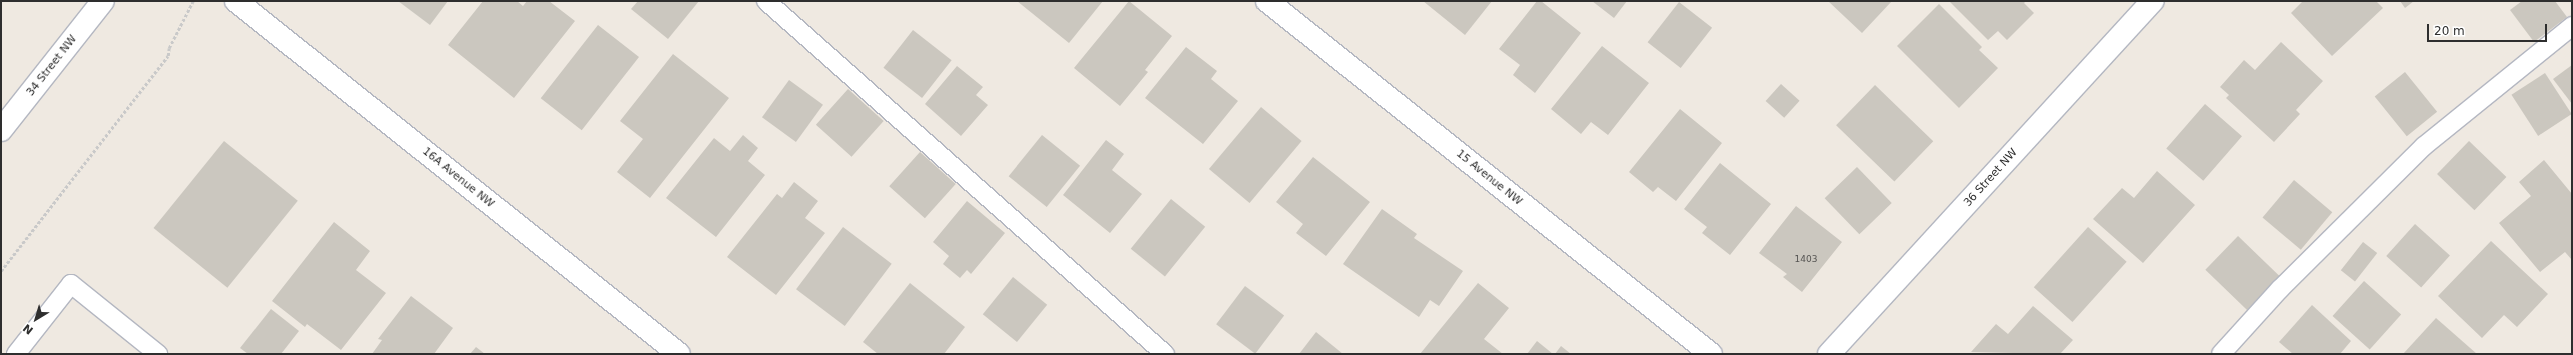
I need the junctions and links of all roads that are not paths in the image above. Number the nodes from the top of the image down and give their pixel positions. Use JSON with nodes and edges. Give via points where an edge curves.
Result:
{"nodes":[{"id":1,"x":103,"y":1,"type":"edge"},
{"id":2,"x":236,"y":1,"type":"edge"},
{"id":3,"x":766,"y":1,"type":"edge"},
{"id":4,"x":1267,"y":1,"type":"edge"},
{"id":5,"x":2153,"y":1,"type":"edge"},
{"id":6,"x":2572,"y":26,"type":"edge"},
{"id":7,"x":1,"y":130,"type":"edge"},
{"id":8,"x":16,"y":354,"type":"edge"},
{"id":9,"x":158,"y":354,"type":"edge"},
{"id":10,"x":679,"y":354,"type":"edge"},
{"id":11,"x":1165,"y":354,"type":"edge"},
{"id":12,"x":1711,"y":354,"type":"edge"},
{"id":13,"x":1830,"y":354,"type":"edge"},
{"id":14,"x":2221,"y":354,"type":"edge"}],
"edges":[{"from":1,"to":7,"type":"street","name":"34 Street NW"},
{"from":2,"to":10,"type":"street","name":"16A Avenue NW"},
{"from":3,"to":11,"type":"lane"},
{"from":4,"to":12,"type":"street","name":"15 Avenue NW"},
{"from":5,"to":13,"type":"street","name":"36 Street NW"},
{"from":6,"to":14,"type":"lane","via":[[2424,146],[2280,289]]},
{"from":8,"to":9,"type":"lane","via":[[71,284]]}]}
